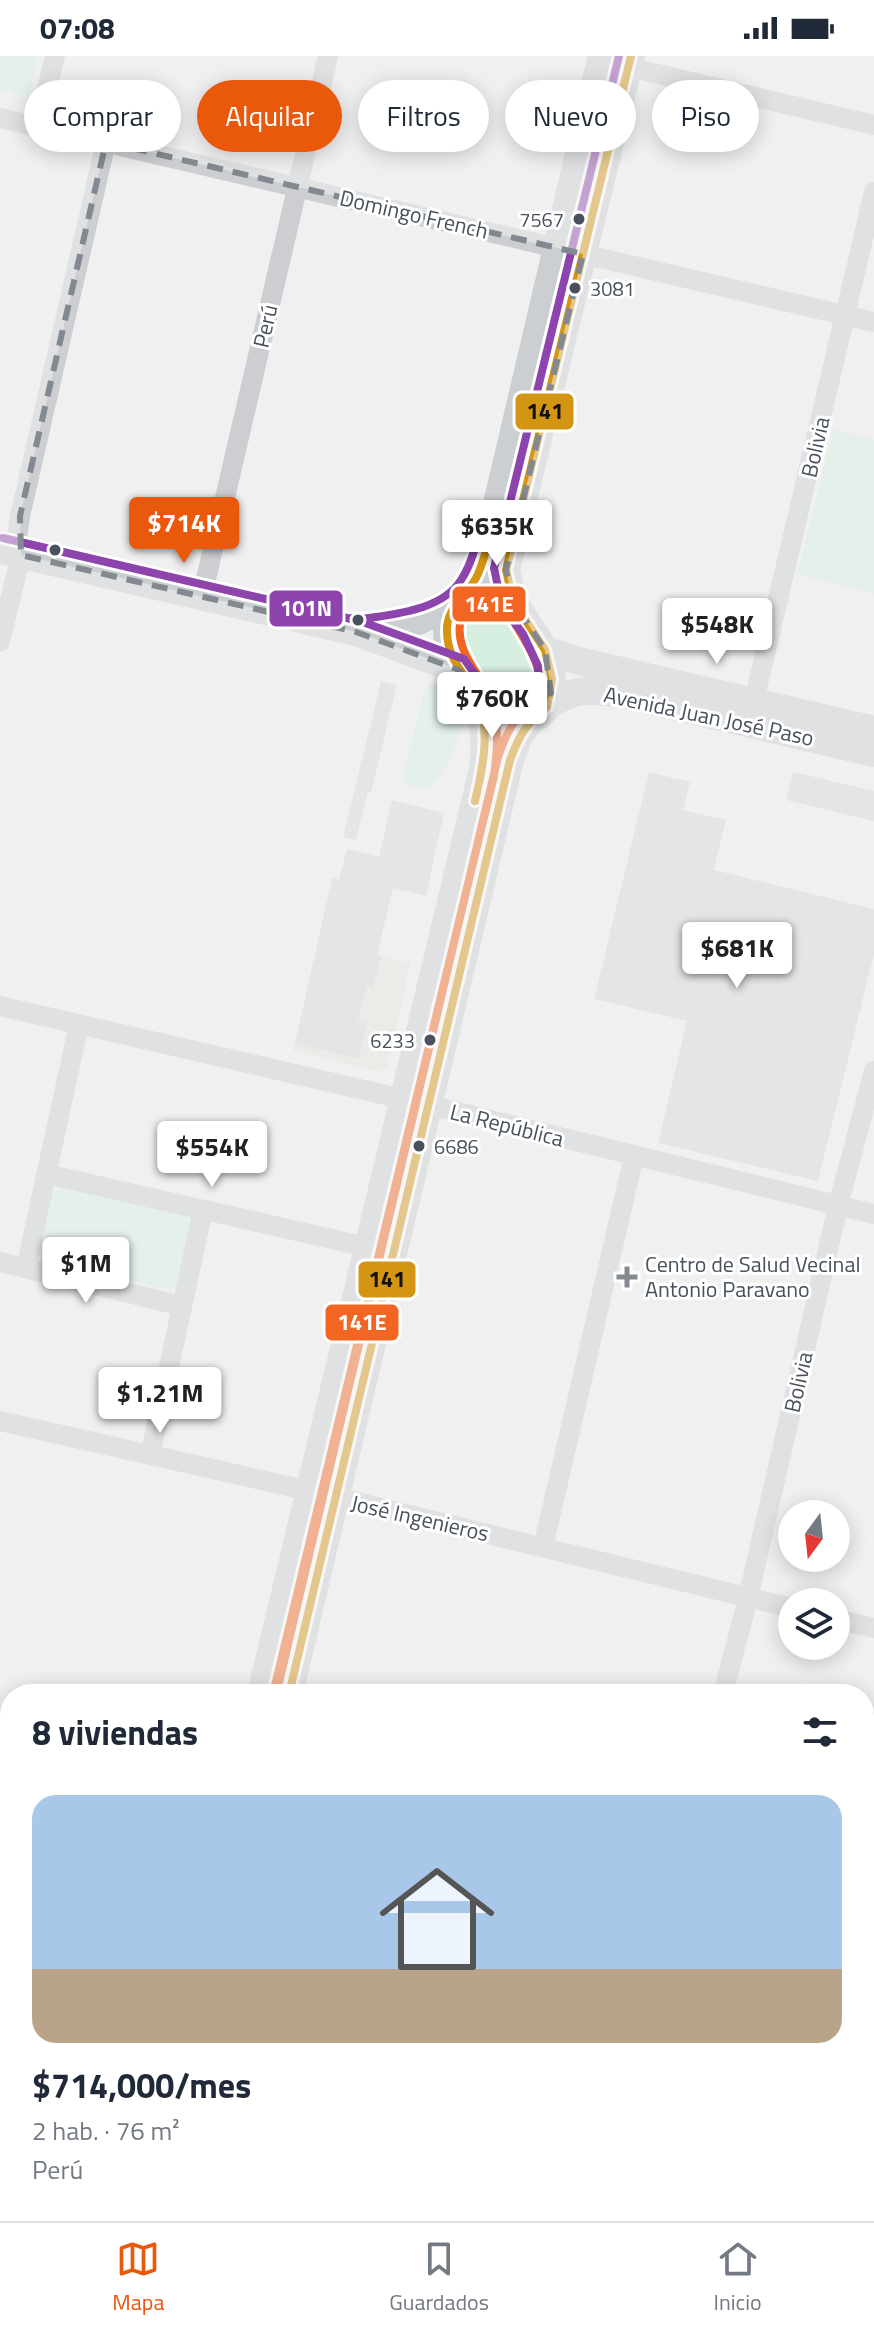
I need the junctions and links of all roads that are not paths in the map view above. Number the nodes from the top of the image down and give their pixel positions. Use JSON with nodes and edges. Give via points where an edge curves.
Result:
{"nodes":[{"id":1,"x":55,"y":56,"type":"edge"},
{"id":2,"x":328,"y":56,"type":"edge"},
{"id":3,"x":609,"y":59,"type":"edge"},
{"id":4,"x":49,"y":80,"type":"edge"},
{"id":5,"x":0,"y":118,"type":"edge"},
{"id":6,"x":24,"y":123,"type":"edge"},
{"id":7,"x":874,"y":125,"type":"edge"},
{"id":8,"x":104,"y":152,"type":"edge"},
{"id":9,"x":149,"y":152,"type":"edge"},
{"id":10,"x":298,"y":187,"type":"junction"},
{"id":11,"x":874,"y":192,"type":"edge"},
{"id":12,"x":570,"y":251,"type":"junction"},
{"id":13,"x":846,"y":316,"type":"junction"},
{"id":14,"x":874,"y":322,"type":"edge"},
{"id":15,"x":10,"y":552,"type":"edge"},
{"id":16,"x":202,"y":596,"type":"junction"},
{"id":17,"x":460,"y":599,"type":"junction"},
{"id":18,"x":513,"y":601,"type":"junction"},
{"id":19,"x":356,"y":632,"type":"junction"},
{"id":20,"x":0,"y":642,"type":"edge"},
{"id":21,"x":545,"y":650,"type":"junction"},
{"id":22,"x":459,"y":670,"type":"junction"},
{"id":23,"x":476,"y":696,"type":"junction"},
{"id":24,"x":754,"y":701,"type":"junction"},
{"id":25,"x":540,"y":713,"type":"junction"},
{"id":26,"x":874,"y":730,"type":"edge"},
{"id":27,"x":874,"y":753,"type":"edge"},
{"id":28,"x":0,"y":1006,"type":"edge"},
{"id":29,"x":79,"y":1024,"type":"junction"},
{"id":30,"x":874,"y":1072,"type":"edge"},
{"id":31,"x":416,"y":1102,"type":"junction"},
{"id":32,"x":634,"y":1156,"type":"junction"},
{"id":33,"x":46,"y":1174,"type":"junction"},
{"id":34,"x":838,"y":1206,"type":"junction"},
{"id":35,"x":203,"y":1210,"type":"junction"},
{"id":36,"x":874,"y":1214,"type":"edge"},
{"id":37,"x":367,"y":1247,"type":"junction"},
{"id":38,"x":0,"y":1262,"type":"edge"},
{"id":39,"x":26,"y":1268,"type":"junction"},
{"id":40,"x":182,"y":1306,"type":"junction"},
{"id":41,"x":0,"y":1421,"type":"edge"},
{"id":42,"x":150,"y":1455,"type":"junction"},
{"id":43,"x":323,"y":1495,"type":"junction"},
{"id":44,"x":543,"y":1547,"type":"junction"},
{"id":45,"x":748,"y":1598,"type":"junction"},
{"id":46,"x":778,"y":1605,"type":"edge"},
{"id":47,"x":850,"y":1622,"type":"edge"},
{"id":48,"x":874,"y":1628,"type":"edge"},
{"id":49,"x":264,"y":1684,"type":"edge"},
{"id":50,"x":291,"y":1684,"type":"edge"},
{"id":51,"x":726,"y":1684,"type":"edge"}],
"edges":[{"from":1,"to":4,"type":"street"},
{"from":2,"to":10,"type":"street","name":"Perú"},
{"from":3,"to":7,"type":"street"},
{"from":3,"to":12,"type":"main road"},
{"from":5,"to":6,"type":"street","name":"Domingo French"},
{"from":8,"to":15,"type":"street"},
{"from":9,"to":10,"type":"street","name":"Domingo French"},
{"from":10,"to":12,"type":"street","name":"Domingo French"},
{"from":10,"to":16,"type":"street","name":"Perú"},
{"from":11,"to":13,"type":"street","name":"Bolivia"},
{"from":12,"to":13,"type":"street","name":"Domingo French"},
{"from":12,"to":17,"type":"main road","via":[[478,571]]},
{"from":12,"to":18,"type":"main road","via":[[506,570]]},
{"from":13,"to":14,"type":"street","name":"Domingo French"},
{"from":13,"to":24,"type":"street","name":"Bolivia"},
{"from":15,"to":16,"type":"main road"},
{"from":15,"to":20,"type":"street"},
{"from":16,"to":19,"type":"main road"},
{"from":17,"to":18,"type":"main road","via":[[484,592]]},
{"from":17,"to":19,"type":"main road","via":[[418,621]]},
{"from":17,"to":22,"type":"main road","via":[[447,626]]},
{"from":18,"to":21,"type":"main road"},
{"from":19,"to":22,"type":"main road"},
{"from":21,"to":24,"type":"main road","name":"Avenida Juan José Paso"},
{"from":21,"to":25,"type":"main road","via":[[552,679]]},
{"from":22,"to":23,"type":"main road"},
{"from":23,"to":25,"type":"main road","via":[[501,715],[517,719]]},
{"from":23,"to":31,"type":"main road","via":[[486,752]]},
{"from":24,"to":26,"type":"main road","name":"Avenida Juan José Paso"},
{"from":25,"to":27,"type":"main road","name":"Avenida Juan José Paso","via":[[569,693],[593,690]]},
{"from":25,"to":31,"type":"main road","via":[[519,736],[510,760]]},
{"from":28,"to":29,"type":"street","name":"La República"},
{"from":29,"to":31,"type":"street","name":"La República"},
{"from":29,"to":33,"type":"street"},
{"from":30,"to":34,"type":"street","name":"Bolivia"},
{"from":31,"to":32,"type":"street","name":"La República"},
{"from":31,"to":37,"type":"main road"},
{"from":31,"to":43,"type":"main road"},
{"from":32,"to":34,"type":"street","name":"La República"},
{"from":32,"to":44,"type":"street"},
{"from":33,"to":35,"type":"street"},
{"from":33,"to":39,"type":"street"},
{"from":34,"to":36,"type":"street","name":"La República"},
{"from":34,"to":45,"type":"street","name":"Bolivia"},
{"from":35,"to":37,"type":"street"},
{"from":35,"to":40,"type":"street"},
{"from":37,"to":43,"type":"main road"},
{"from":38,"to":39,"type":"street"},
{"from":39,"to":40,"type":"street"},
{"from":40,"to":42,"type":"street"},
{"from":41,"to":42,"type":"street","name":"José Ingenieros"},
{"from":42,"to":43,"type":"street","name":"José Ingenieros"},
{"from":43,"to":44,"type":"street","name":"José Ingenieros"},
{"from":43,"to":49,"type":"main road"},
{"from":43,"to":50,"type":"main road"},
{"from":44,"to":45,"type":"street","name":"José Ingenieros"},
{"from":45,"to":46,"type":"street","name":"José Ingenieros"},
{"from":45,"to":51,"type":"street","name":"Bolivia"},
{"from":47,"to":48,"type":"street"}]}
